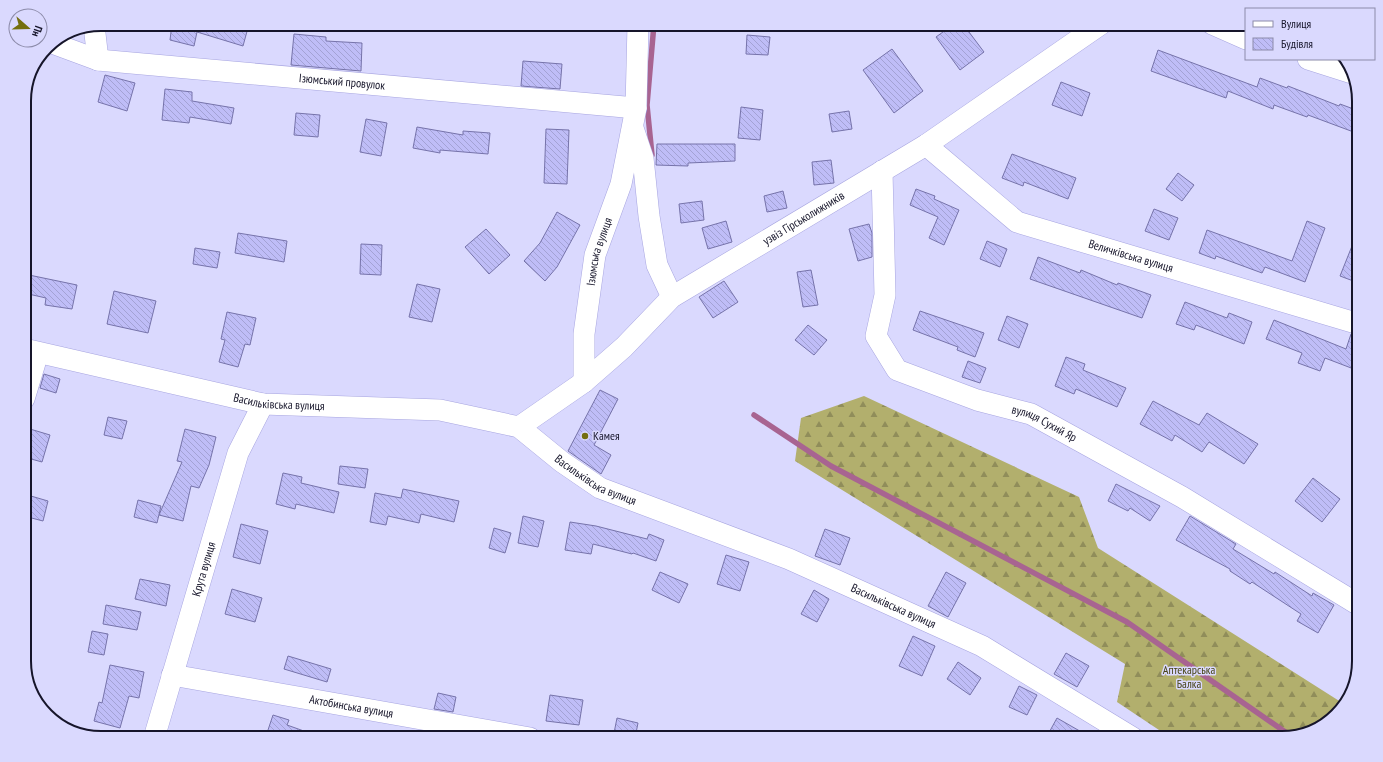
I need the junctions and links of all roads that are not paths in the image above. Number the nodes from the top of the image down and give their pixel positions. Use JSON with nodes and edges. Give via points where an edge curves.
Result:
{"nodes":[{"id":1,"x":638,"y":31,"type":"edge"},
{"id":2,"x":1088,"y":31,"type":"edge"},
{"id":3,"x":1228,"y":31,"type":"edge"},
{"id":4,"x":95,"y":32,"type":"edge"},
{"id":5,"x":1245,"y":39,"type":"edge"},
{"id":6,"x":59,"y":45,"type":"edge"},
{"id":7,"x":98,"y":60,"type":"junction"},
{"id":8,"x":1311,"y":60,"type":"edge"},
{"id":9,"x":1345,"y":71,"type":"edge"},
{"id":10,"x":634,"y":116,"type":"junction"},
{"id":11,"x":926,"y":145,"type":"junction"},
{"id":12,"x":882,"y":171,"type":"junction"},
{"id":13,"x":672,"y":297,"type":"junction"},
{"id":14,"x":1352,"y":322,"type":"edge"},
{"id":15,"x":31,"y":351,"type":"edge"},
{"id":16,"x":584,"y":382,"type":"junction"},
{"id":17,"x":264,"y":404,"type":"junction"},
{"id":18,"x":519,"y":427,"type":"junction"},
{"id":19,"x":1352,"y":601,"type":"edge"},
{"id":20,"x":172,"y":675,"type":"junction"},
{"id":21,"x":156,"y":731,"type":"edge"},
{"id":22,"x":490,"y":731,"type":"edge"},
{"id":23,"x":1122,"y":731,"type":"edge"}],
"edges":[{"from":1,"to":10,"type":"street","name":"Ізюмська вулиця"},
{"from":2,"to":11,"type":"street","name":"узвіз Гірськолижників"},
{"from":3,"to":5,"type":"street"},
{"from":4,"to":7,"type":"street"},
{"from":6,"to":7,"type":"street","name":"Ізюмський провулок"},
{"from":7,"to":10,"type":"street","name":"Ізюмський провулок"},
{"from":8,"to":9,"type":"street"},
{"from":10,"to":13,"type":"street","name":"Ізюмська вулиця","via":[[643,158],[657,265]]},
{"from":10,"to":16,"type":"street","name":"Ізюмська вулиця","via":[[621,184],[595,255],[584,334]]},
{"from":11,"to":12,"type":"street","name":"узвіз Гірськолижників"},
{"from":11,"to":14,"type":"street","name":"Величківська вулиця","via":[[1017,222]]},
{"from":12,"to":13,"type":"street","name":"узвіз Гірськолижників"},
{"from":12,"to":19,"type":"street","name":"вулиця Сухий Яр","via":[[885,295],[876,336],[898,370],[977,400],[1031,414],[1182,497]]},
{"from":13,"to":16,"type":"street","name":"узвіз Гірськолижників","via":[[624,347]]},
{"from":15,"to":17,"type":"street","name":"Васильківська вулиця"},
{"from":16,"to":18,"type":"street","name":"узвіз Гірськолижників"},
{"from":17,"to":18,"type":"street","name":"Васильківська вулиця","via":[[440,410]]},
{"from":17,"to":20,"type":"street","name":"Крута вулиця","via":[[238,454]]},
{"from":18,"to":23,"type":"street","name":"Васильківська вулиця","via":[[562,462],[600,488],[789,559],[982,646]]},
{"from":20,"to":21,"type":"street","name":"Крута вулиця"},
{"from":20,"to":22,"type":"street","name":"Актобинська вулиця"}]}
